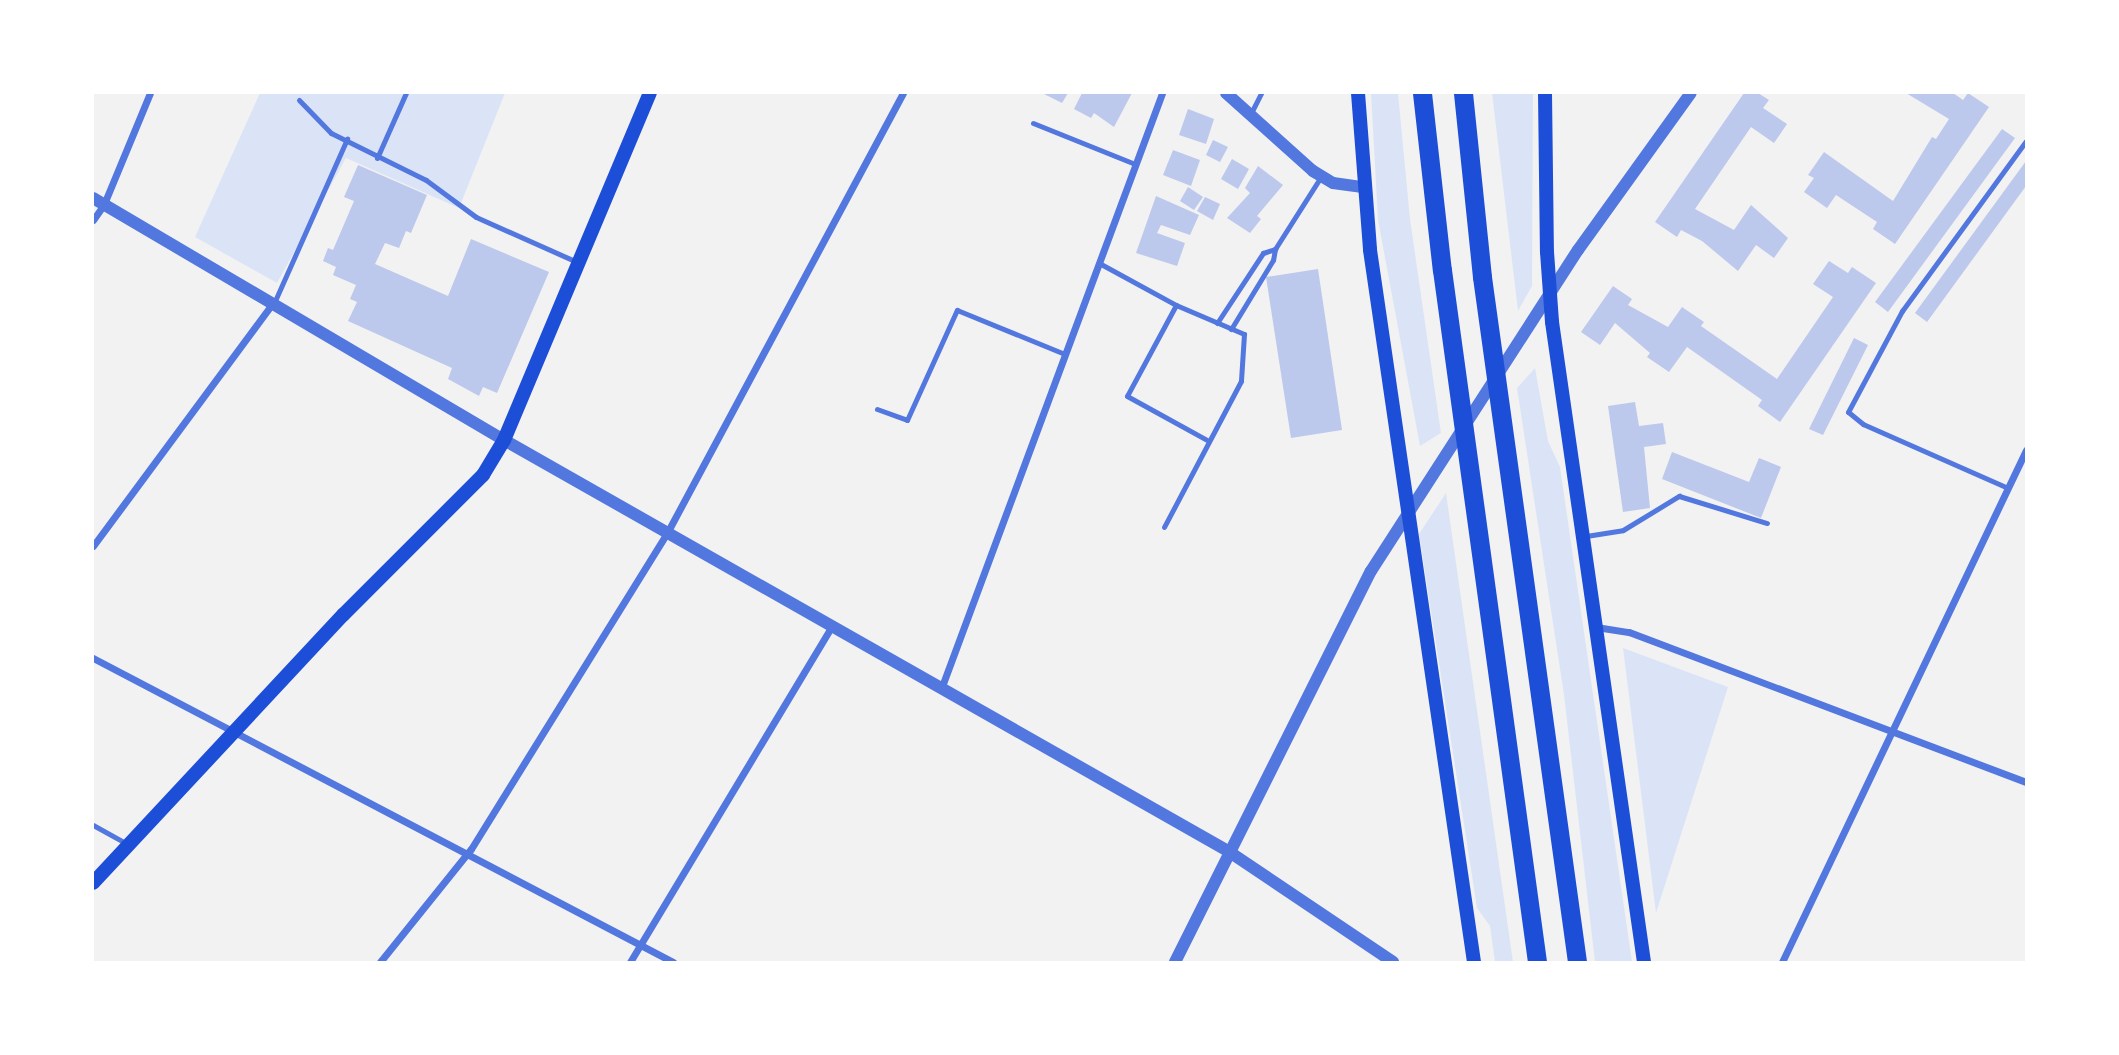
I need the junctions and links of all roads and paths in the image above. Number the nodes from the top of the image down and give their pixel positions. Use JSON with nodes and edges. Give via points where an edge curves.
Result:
{"nodes":[{"id":1,"x":150,"y":93,"type":"edge"},
{"id":2,"x":406,"y":93,"type":"edge"},
{"id":3,"x":650,"y":93,"type":"edge"},
{"id":4,"x":903,"y":93,"type":"edge"},
{"id":5,"x":1162,"y":93,"type":"edge"},
{"id":6,"x":1226,"y":93,"type":"edge"},
{"id":7,"x":1261,"y":93,"type":"edge"},
{"id":8,"x":1358,"y":93,"type":"edge"},
{"id":9,"x":1422,"y":93,"type":"edge"},
{"id":10,"x":1463,"y":93,"type":"edge"},
{"id":11,"x":1545,"y":93,"type":"edge"},
{"id":12,"x":1691,"y":93,"type":"edge"},
{"id":13,"x":299,"y":100,"type":"dead end"},
{"id":14,"x":1250,"y":115,"type":"junction"},
{"id":15,"x":1032,"y":122,"type":"dead end"},
{"id":16,"x":346,"y":139,"type":"junction"},
{"id":17,"x":2026,"y":141,"type":"edge"},
{"id":18,"x":377,"y":158,"type":"junction"},
{"id":19,"x":1135,"y":164,"type":"junction"},
{"id":20,"x":1321,"y":176,"type":"junction"},
{"id":21,"x":1363,"y":187,"type":"junction"},
{"id":22,"x":99,"y":201,"type":"edge"},
{"id":23,"x":93,"y":220,"type":"edge"},
{"id":24,"x":1275,"y":249,"type":"junction"},
{"id":25,"x":577,"y":262,"type":"junction"},
{"id":26,"x":1099,"y":263,"type":"junction"},
{"id":27,"x":1550,"y":294,"type":"junction"},
{"id":28,"x":274,"y":303,"type":"junction"},
{"id":29,"x":1176,"y":305,"type":"junction"},
{"id":30,"x":1217,"y":323,"type":"junction"},
{"id":31,"x":1231,"y":329,"type":"junction"},
{"id":32,"x":1065,"y":354,"type":"junction"},
{"id":33,"x":877,"y":409,"type":"dead end"},
{"id":34,"x":504,"y":440,"type":"junction"},
{"id":35,"x":1207,"y":440,"type":"junction"},
{"id":36,"x":2026,"y":450,"type":"edge"},
{"id":37,"x":2008,"y":488,"type":"junction"},
{"id":38,"x":1409,"y":512,"type":"junction"},
{"id":39,"x":1767,"y":523,"type":"dead end"},
{"id":40,"x":1164,"y":527,"type":"dead end"},
{"id":41,"x":667,"y":533,"type":"junction"},
{"id":42,"x":1583,"y":536,"type":"junction"},
{"id":43,"x":93,"y":546,"type":"edge"},
{"id":44,"x":832,"y":626,"type":"junction"},
{"id":45,"x":1595,"y":627,"type":"junction"},
{"id":46,"x":93,"y":658,"type":"edge"},
{"id":47,"x":942,"y":689,"type":"junction"},
{"id":48,"x":233,"y":732,"type":"junction"},
{"id":49,"x":1891,"y":732,"type":"junction"},
{"id":50,"x":2026,"y":782,"type":"edge"},
{"id":51,"x":93,"y":825,"type":"edge"},
{"id":52,"x":128,"y":845,"type":"junction"},
{"id":53,"x":1228,"y":851,"type":"junction"},
{"id":54,"x":468,"y":855,"type":"junction"},
{"id":55,"x":93,"y":883,"type":"edge"},
{"id":56,"x":640,"y":945,"type":"junction"},
{"id":57,"x":380,"y":962,"type":"edge"},
{"id":58,"x":630,"y":962,"type":"edge"},
{"id":59,"x":673,"y":962,"type":"edge"},
{"id":60,"x":1175,"y":962,"type":"edge"},
{"id":61,"x":1393,"y":962,"type":"edge"},
{"id":62,"x":1474,"y":962,"type":"edge"},
{"id":63,"x":1537,"y":962,"type":"edge"},
{"id":64,"x":1577,"y":962,"type":"edge"},
{"id":65,"x":1644,"y":962,"type":"edge"},
{"id":66,"x":1782,"y":962,"type":"edge"}],
"edges":[{"from":1,"to":22,"type":"street"},
{"from":2,"to":18,"type":"lane"},
{"from":3,"to":25,"type":"main road"},
{"from":4,"to":41,"type":"street"},
{"from":5,"to":19,"type":"street"},
{"from":6,"to":14,"type":"street"},
{"from":7,"to":14,"type":"lane"},
{"from":8,"to":21,"type":"main road"},
{"from":9,"to":63,"type":"highway"},
{"from":10,"to":64,"type":"highway","via":[[1482,277]]},
{"from":11,"to":27,"type":"main road"},
{"from":12,"to":27,"type":"street"},
{"from":13,"to":16,"type":"lane","via":[[331,133]]},
{"from":14,"to":20,"type":"street"},
{"from":15,"to":19,"type":"lane"},
{"from":16,"to":18,"type":"lane"},
{"from":16,"to":28,"type":"lane"},
{"from":17,"to":37,"type":"lane","via":[[1902,311],[1848,412],[1863,424]]},
{"from":18,"to":25,"type":"lane","via":[[426,180],[476,217]]},
{"from":19,"to":26,"type":"street"},
{"from":20,"to":21,"type":"street"},
{"from":20,"to":24,"type":"lane"},
{"from":21,"to":38,"type":"main road"},
{"from":22,"to":23,"type":"street"},
{"from":22,"to":28,"type":"street"},
{"from":24,"to":30,"type":"lane","via":[[1263,253]]},
{"from":24,"to":31,"type":"lane","via":[[1273,260]]},
{"from":25,"to":34,"type":"main road"},
{"from":26,"to":29,"type":"lane"},
{"from":26,"to":32,"type":"street"},
{"from":27,"to":38,"type":"street"},
{"from":27,"to":42,"type":"main road"},
{"from":28,"to":34,"type":"street"},
{"from":28,"to":43,"type":"street"},
{"from":29,"to":30,"type":"lane"},
{"from":29,"to":35,"type":"lane","via":[[1127,396]]},
{"from":30,"to":31,"type":"lane"},
{"from":31,"to":35,"type":"lane","via":[[1244,334],[1241,381]]},
{"from":32,"to":33,"type":"lane","via":[[957,310],[907,420]]},
{"from":32,"to":47,"type":"street"},
{"from":34,"to":41,"type":"street"},
{"from":34,"to":48,"type":"main road","via":[[483,475]]},
{"from":35,"to":40,"type":"lane"},
{"from":36,"to":37,"type":"street"},
{"from":37,"to":49,"type":"street"},
{"from":38,"to":53,"type":"street","via":[[1360,592]]},
{"from":38,"to":62,"type":"main road"},
{"from":39,"to":42,"type":"lane","via":[[1679,496],[1623,530]]},
{"from":41,"to":44,"type":"street"},
{"from":41,"to":54,"type":"street"},
{"from":42,"to":45,"type":"main road"},
{"from":44,"to":47,"type":"street"},
{"from":44,"to":56,"type":"street"},
{"from":45,"to":49,"type":"street","via":[[1629,632]]},
{"from":45,"to":65,"type":"main road"},
{"from":46,"to":48,"type":"street"},
{"from":47,"to":53,"type":"street"},
{"from":48,"to":52,"type":"main road"},
{"from":48,"to":54,"type":"street"},
{"from":49,"to":50,"type":"street"},
{"from":49,"to":66,"type":"street"},
{"from":51,"to":52,"type":"lane"},
{"from":52,"to":55,"type":"main road"},
{"from":53,"to":60,"type":"street"},
{"from":53,"to":61,"type":"street"},
{"from":54,"to":56,"type":"street"},
{"from":54,"to":57,"type":"street"},
{"from":56,"to":58,"type":"street"},
{"from":56,"to":59,"type":"street"}]}
